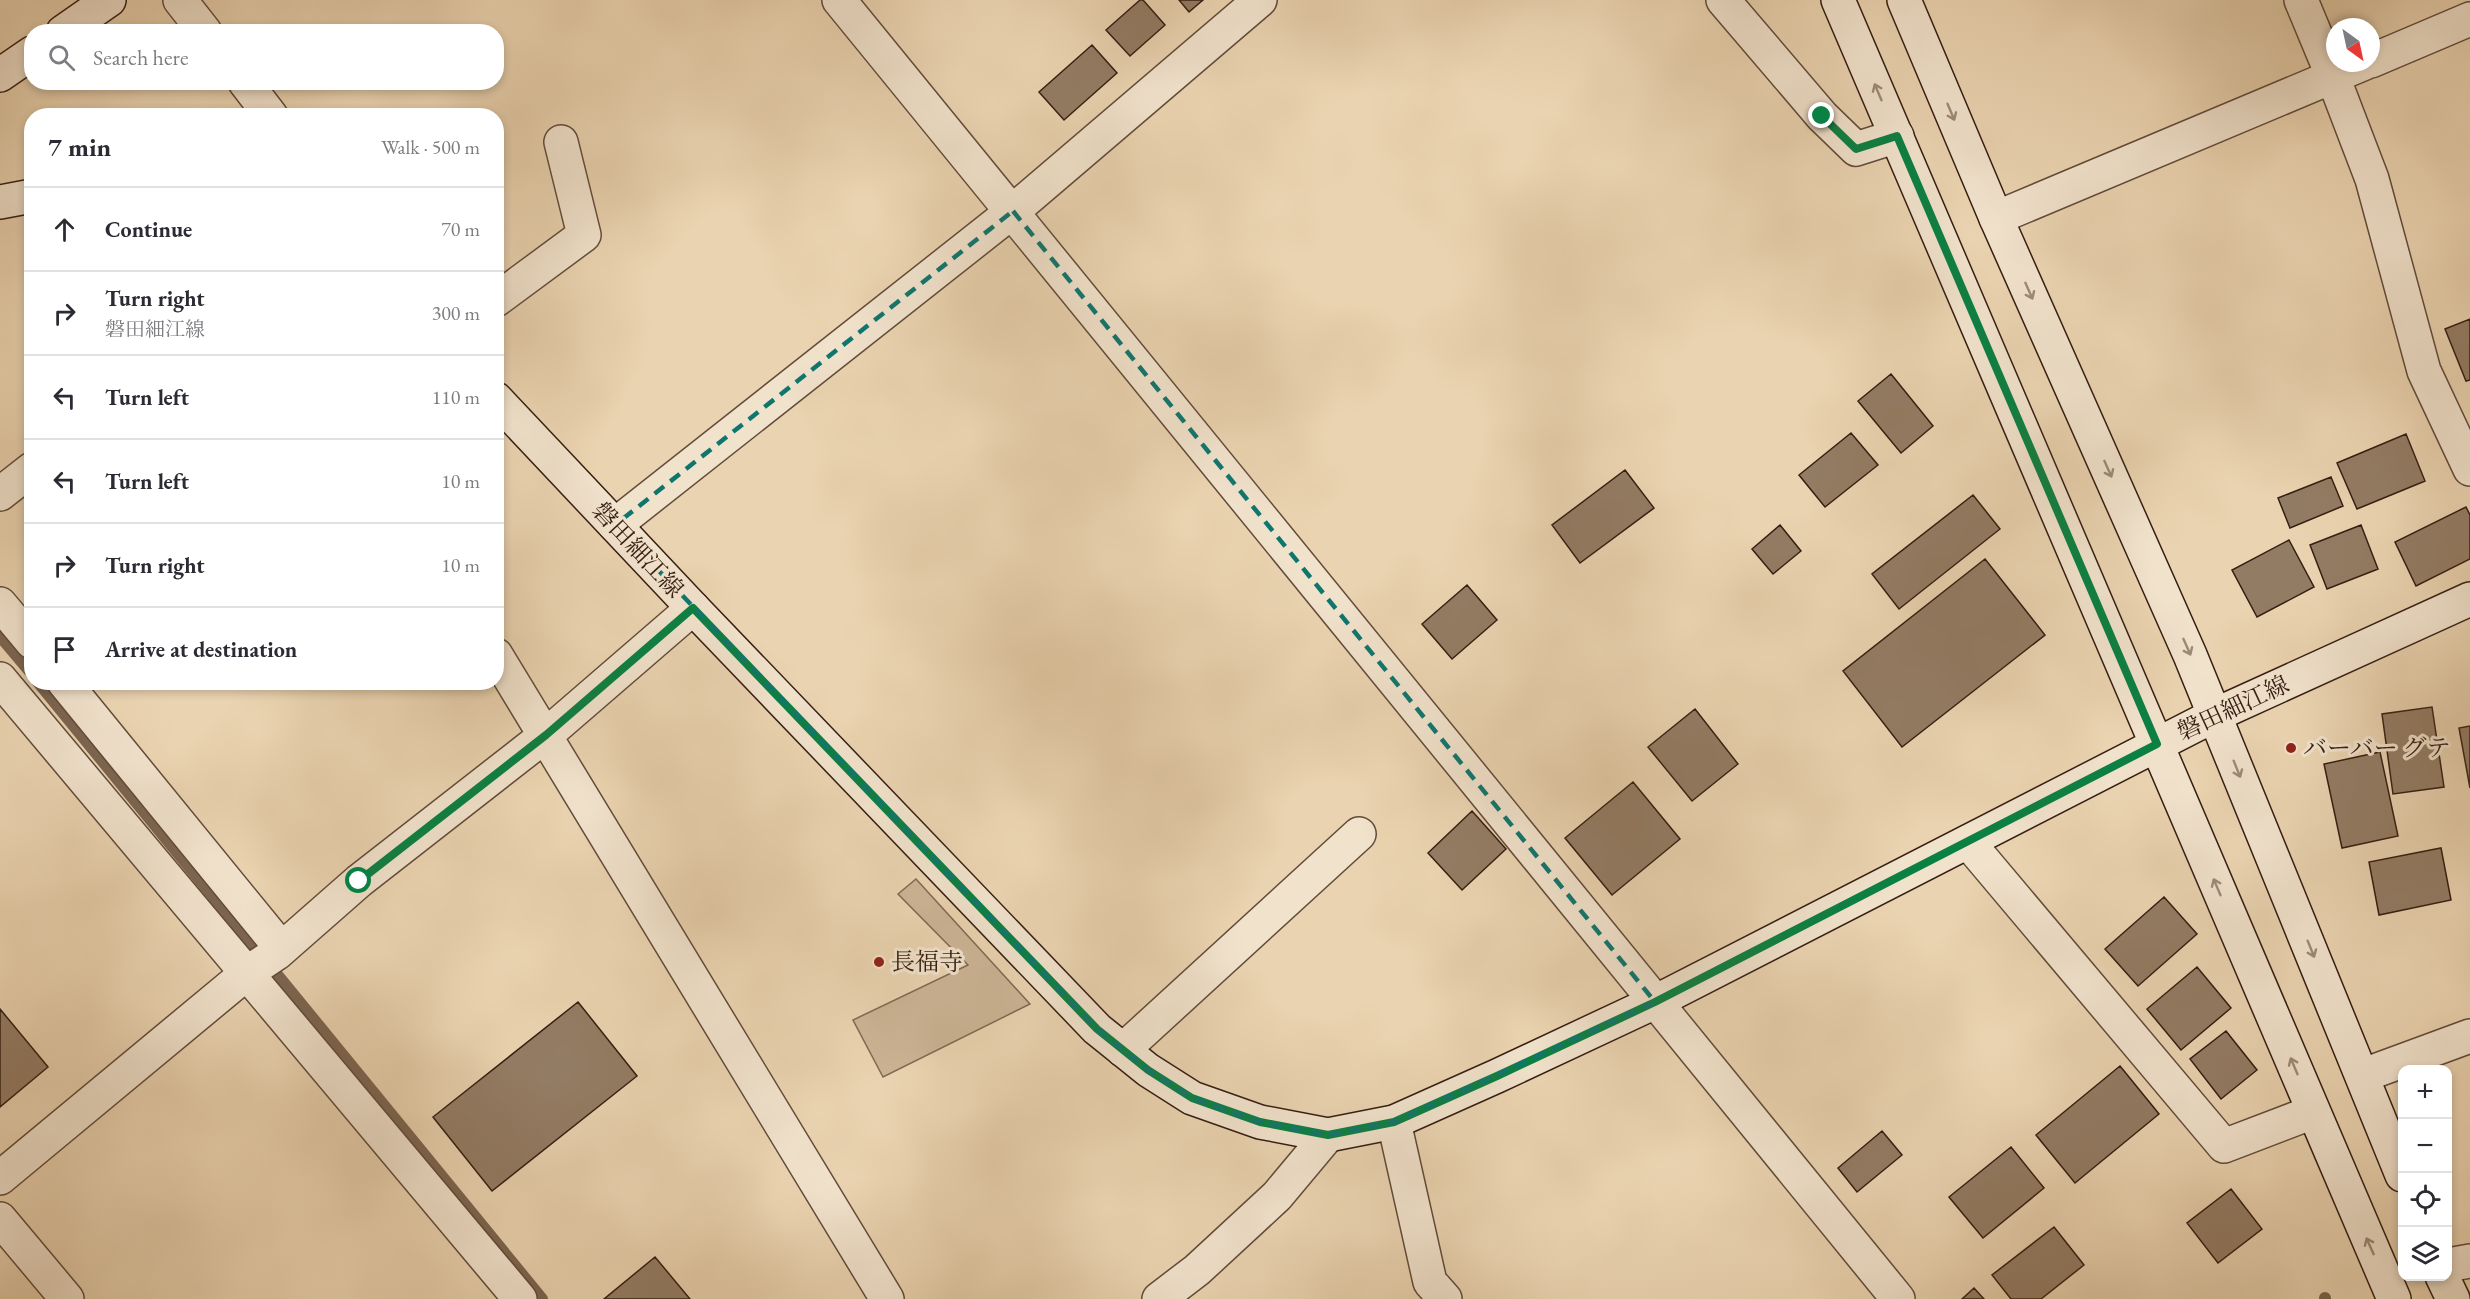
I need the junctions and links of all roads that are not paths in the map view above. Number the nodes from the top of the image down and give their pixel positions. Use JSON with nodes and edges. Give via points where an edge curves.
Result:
{"nodes":[{"id":1,"x":109,"y":0,"type":"edge"},
{"id":2,"x":180,"y":0,"type":"edge"},
{"id":3,"x":839,"y":0,"type":"edge"},
{"id":4,"x":1260,"y":0,"type":"edge"},
{"id":5,"x":1723,"y":0,"type":"edge"},
{"id":6,"x":1838,"y":0,"type":"edge"},
{"id":7,"x":1904,"y":0,"type":"edge"},
{"id":8,"x":2301,"y":0,"type":"edge"},
{"id":9,"x":2470,"y":19,"type":"edge"},
{"id":10,"x":74,"y":24,"type":"edge"},
{"id":11,"x":199,"y":24,"type":"edge"},
{"id":12,"x":2380,"y":57,"type":"edge"},
{"id":13,"x":24,"y":58,"type":"edge"},
{"id":14,"x":2,"y":71,"type":"edge"},
{"id":15,"x":2343,"y":72,"type":"edge"},
{"id":16,"x":2333,"y":76,"type":"junction"},
{"id":17,"x":251,"y":90,"type":"edge"},
{"id":18,"x":265,"y":108,"type":"edge"},
{"id":19,"x":1897,"y":136,"type":"junction"},
{"id":20,"x":561,"y":142,"type":"dead end"},
{"id":21,"x":24,"y":198,"type":"edge"},
{"id":22,"x":0,"y":202,"type":"edge"},
{"id":23,"x":1012,"y":211,"type":"junction"},
{"id":24,"x":1996,"y":218,"type":"junction"},
{"id":25,"x":504,"y":294,"type":"edge"},
{"id":26,"x":504,"y":407,"type":"edge"},
{"id":27,"x":2470,"y":469,"type":"edge"},
{"id":28,"x":24,"y":475,"type":"edge"},
{"id":29,"x":0,"y":494,"type":"edge"},
{"id":30,"x":615,"y":525,"type":"junction"},
{"id":31,"x":2470,"y":599,"type":"edge"},
{"id":32,"x":0,"y":604,"type":"edge"},
{"id":33,"x":693,"y":608,"type":"junction"},
{"id":34,"x":24,"y":632,"type":"edge"},
{"id":35,"x":504,"y":668,"type":"edge"},
{"id":36,"x":0,"y":679,"type":"edge"},
{"id":37,"x":70,"y":690,"type":"edge"},
{"id":38,"x":2215,"y":715,"type":"junction"},
{"id":39,"x":546,"y":735,"type":"junction"},
{"id":40,"x":2157,"y":744,"type":"junction"},
{"id":41,"x":1359,"y":834,"type":"dead end"},
{"id":42,"x":1968,"y":842,"type":"junction"},
{"id":43,"x":265,"y":961,"type":"junction"},
{"id":44,"x":1655,"y":1002,"type":"junction"},
{"id":45,"x":2470,"y":1036,"type":"edge"},
{"id":46,"x":1123,"y":1050,"type":"junction"},
{"id":47,"x":2364,"y":1075,"type":"junction"},
{"id":48,"x":2313,"y":1112,"type":"junction"},
{"id":49,"x":1394,"y":1122,"type":"junction"},
{"id":50,"x":1328,"y":1135,"type":"junction"},
{"id":51,"x":2402,"y":1173,"type":"edge"},
{"id":52,"x":0,"y":1178,"type":"edge"},
{"id":53,"x":0,"y":1219,"type":"edge"},
{"id":54,"x":2470,"y":1261,"type":"edge"},
{"id":55,"x":2452,"y":1264,"type":"edge"},
{"id":56,"x":2444,"y":1281,"type":"edge"},
{"id":57,"x":67,"y":1299,"type":"edge"},
{"id":58,"x":520,"y":1299,"type":"edge"},
{"id":59,"x":887,"y":1299,"type":"edge"},
{"id":60,"x":1158,"y":1299,"type":"edge"},
{"id":61,"x":1445,"y":1299,"type":"edge"},
{"id":62,"x":1898,"y":1299,"type":"edge"},
{"id":63,"x":2394,"y":1299,"type":"edge"},
{"id":64,"x":2453,"y":1299,"type":"edge"}],
"edges":[{"from":1,"to":10,"type":"street"},
{"from":2,"to":11,"type":"street"},
{"from":3,"to":23,"type":"street"},
{"from":4,"to":23,"type":"street"},
{"from":5,"to":19,"type":"street","via":[[1822,116],[1856,149]]},
{"from":19,"to":6,"type":"street","one_way":true},
{"from":7,"to":24,"type":"street","one_way":true},
{"from":8,"to":16,"type":"street"},
{"from":9,"to":12,"type":"street"},
{"from":13,"to":14,"type":"street"},
{"from":15,"to":16,"type":"street"},
{"from":16,"to":24,"type":"street"},
{"from":16,"to":27,"type":"street","via":[[2372,179],[2424,371]]},
{"from":17,"to":18,"type":"street"},
{"from":19,"to":40,"type":"street"},
{"from":20,"to":25,"type":"street","via":[[584,235]]},
{"from":21,"to":22,"type":"street"},
{"from":23,"to":30,"type":"street"},
{"from":23,"to":44,"type":"street"},
{"from":24,"to":38,"type":"street","one_way":true},
{"from":26,"to":30,"type":"street","name":"磐田細江線"},
{"from":28,"to":29,"type":"street"},
{"from":30,"to":33,"type":"street","name":"磐田細江線"},
{"from":31,"to":38,"type":"street","name":"磐田細江線"},
{"from":32,"to":34,"type":"street"},
{"from":33,"to":39,"type":"street"},
{"from":33,"to":46,"type":"street","name":"磐田細江線","via":[[1097,1029]]},
{"from":35,"to":39,"type":"street"},
{"from":36,"to":43,"type":"street"},
{"from":37,"to":43,"type":"street"},
{"from":38,"to":40,"type":"street","name":"磐田細江線"},
{"from":38,"to":47,"type":"street","one_way":true},
{"from":39,"to":43,"type":"street","via":[[359,881]]},
{"from":39,"to":59,"type":"street"},
{"from":40,"to":42,"type":"street","name":"磐田細江線"},
{"from":48,"to":40,"type":"street","one_way":true},
{"from":41,"to":46,"type":"street"},
{"from":42,"to":44,"type":"street","name":"磐田細江線"},
{"from":42,"to":48,"type":"street","via":[[2224,1146]]},
{"from":43,"to":52,"type":"street"},
{"from":43,"to":58,"type":"street"},
{"from":44,"to":49,"type":"street","name":"磐田細江線"},
{"from":44,"to":62,"type":"street"},
{"from":45,"to":47,"type":"street"},
{"from":46,"to":50,"type":"street","name":"磐田細江線","via":[[1192,1098],[1260,1122]]},
{"from":47,"to":51,"type":"street"},
{"from":63,"to":48,"type":"street","one_way":true},
{"from":49,"to":50,"type":"street","name":"磐田細江線"},
{"from":49,"to":61,"type":"street","via":[[1430,1282]]},
{"from":50,"to":60,"type":"street","via":[[1277,1196],[1197,1270]]},
{"from":53,"to":57,"type":"street"},
{"from":54,"to":55,"type":"street"},
{"from":56,"to":64,"type":"street"}]}
